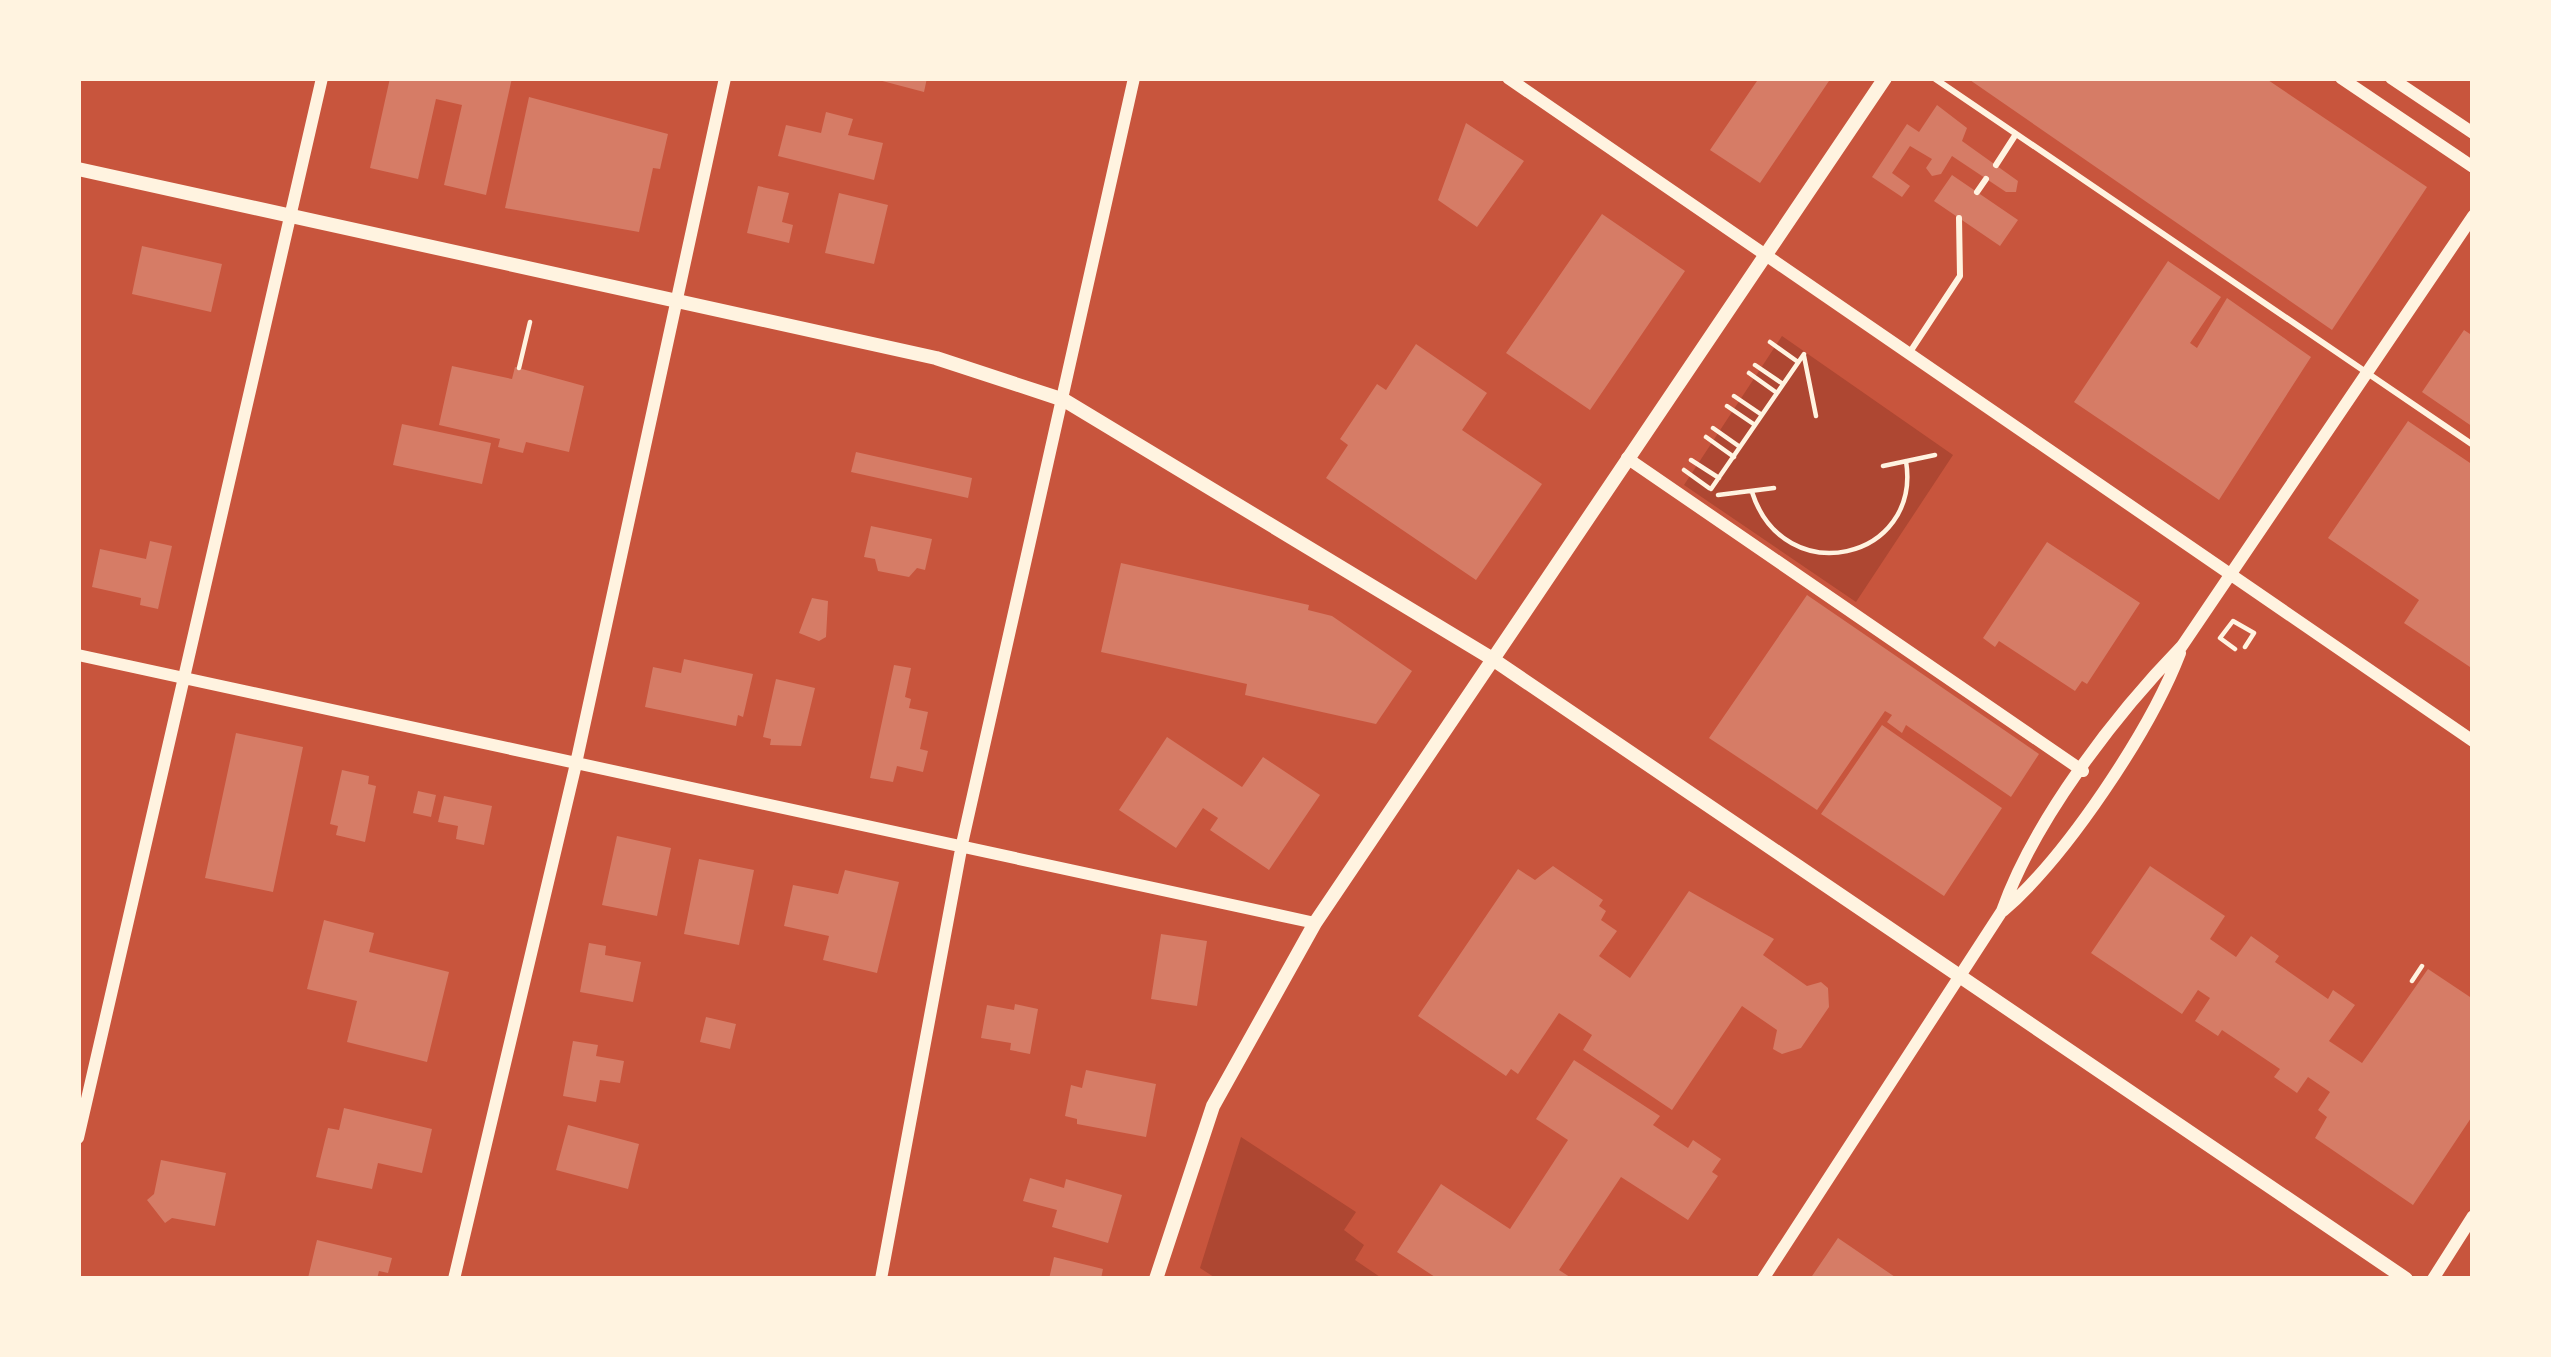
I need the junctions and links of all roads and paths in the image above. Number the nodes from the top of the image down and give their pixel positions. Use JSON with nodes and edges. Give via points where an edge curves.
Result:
{"nodes":[{"id":1,"x":322,"y":78,"type":"edge"},
{"id":2,"x":725,"y":78,"type":"edge"},
{"id":3,"x":1134,"y":78,"type":"edge"},
{"id":4,"x":1508,"y":78,"type":"edge"},
{"id":5,"x":1885,"y":78,"type":"edge"},
{"id":6,"x":1934,"y":78,"type":"edge"},
{"id":7,"x":2341,"y":78,"type":"edge"},
{"id":8,"x":2391,"y":78,"type":"edge"},
{"id":9,"x":2017,"y":134,"type":"junction"},
{"id":10,"x":2473,"y":134,"type":"edge"},
{"id":11,"x":1996,"y":165,"type":"dead end"},
{"id":12,"x":2473,"y":167,"type":"edge"},
{"id":13,"x":78,"y":169,"type":"edge"},
{"id":14,"x":1986,"y":179,"type":"dead end"},
{"id":15,"x":1977,"y":192,"type":"dead end"},
{"id":16,"x":291,"y":215,"type":"junction"},
{"id":17,"x":2473,"y":216,"type":"edge"},
{"id":18,"x":1959,"y":218,"type":"dead end"},
{"id":19,"x":1765,"y":256,"type":"junction"},
{"id":20,"x":676,"y":301,"type":"junction"},
{"id":21,"x":530,"y":322,"type":"dead end"},
{"id":22,"x":1770,"y":343,"type":"dead end"},
{"id":23,"x":1908,"y":355,"type":"junction"},
{"id":24,"x":1798,"y":362,"type":"junction"},
{"id":25,"x":1755,"y":365,"type":"dead end"},
{"id":26,"x":519,"y":368,"type":"dead end"},
{"id":27,"x":1749,"y":373,"type":"dead end"},
{"id":28,"x":2368,"y":374,"type":"junction"},
{"id":29,"x":1783,"y":384,"type":"junction"},
{"id":30,"x":1777,"y":393,"type":"junction"},
{"id":31,"x":1734,"y":396,"type":"dead end"},
{"id":32,"x":1064,"y":400,"type":"junction"},
{"id":33,"x":1727,"y":406,"type":"dead end"},
{"id":34,"x":1762,"y":415,"type":"junction"},
{"id":35,"x":1816,"y":416,"type":"dead end"},
{"id":36,"x":1755,"y":425,"type":"junction"},
{"id":37,"x":1713,"y":428,"type":"dead end"},
{"id":38,"x":1706,"y":437,"type":"dead end"},
{"id":39,"x":2473,"y":445,"type":"edge"},
{"id":40,"x":1741,"y":447,"type":"junction"},
{"id":41,"x":1935,"y":455,"type":"dead end"},
{"id":42,"x":1734,"y":457,"type":"junction"},
{"id":43,"x":1627,"y":458,"type":"junction"},
{"id":44,"x":1691,"y":460,"type":"dead end"},
{"id":45,"x":1906,"y":461,"type":"junction"},
{"id":46,"x":1883,"y":466,"type":"dead end"},
{"id":47,"x":1684,"y":470,"type":"dead end"},
{"id":48,"x":1719,"y":478,"type":"junction"},
{"id":49,"x":1774,"y":488,"type":"dead end"},
{"id":50,"x":1711,"y":489,"type":"junction"},
{"id":51,"x":1752,"y":492,"type":"junction"},
{"id":52,"x":2229,"y":578,"type":"junction"},
{"id":53,"x":2248,"y":618,"type":"dead end"},
{"id":54,"x":2218,"y":623,"type":"dead end"},
{"id":55,"x":2243,"y":625,"type":"junction"},
{"id":56,"x":2226,"y":629,"type":"junction"},
{"id":57,"x":2182,"y":646,"type":"junction"},
{"id":58,"x":2245,"y":647,"type":"dead end"},
{"id":59,"x":2236,"y":649,"type":"dead end"},
{"id":60,"x":78,"y":655,"type":"edge"},
{"id":61,"x":1491,"y":658,"type":"junction"},
{"id":62,"x":186,"y":680,"type":"junction"},
{"id":63,"x":2473,"y":741,"type":"edge"},
{"id":64,"x":575,"y":768,"type":"junction"},
{"id":65,"x":2083,"y":771,"type":"junction"},
{"id":66,"x":962,"y":844,"type":"junction"},
{"id":67,"x":2002,"y":911,"type":"junction"},
{"id":68,"x":1315,"y":923,"type":"junction"},
{"id":69,"x":2422,"y":966,"type":"dead end"},
{"id":70,"x":1960,"y":976,"type":"junction"},
{"id":71,"x":2412,"y":980,"type":"dead end"},
{"id":72,"x":78,"y":1138,"type":"edge"},
{"id":73,"x":2473,"y":1219,"type":"edge"},
{"id":74,"x":454,"y":1279,"type":"edge"},
{"id":75,"x":881,"y":1279,"type":"edge"},
{"id":76,"x":1156,"y":1279,"type":"edge"},
{"id":77,"x":1763,"y":1279,"type":"edge"},
{"id":78,"x":2406,"y":1279,"type":"edge"},
{"id":79,"x":2433,"y":1279,"type":"edge"}],
"edges":[{"from":1,"to":16,"type":"street"},
{"from":2,"to":20,"type":"street"},
{"from":3,"to":32,"type":"street"},
{"from":4,"to":19,"type":"street"},
{"from":5,"to":19,"type":"street"},
{"from":6,"to":9,"type":"lane"},
{"from":7,"to":12,"type":"street"},
{"from":8,"to":10,"type":"street"},
{"from":9,"to":11,"type":"lane"},
{"from":9,"to":28,"type":"lane"},
{"from":13,"to":16,"type":"street"},
{"from":14,"to":15,"type":"lane"},
{"from":16,"to":20,"type":"street"},
{"from":16,"to":62,"type":"street"},
{"from":17,"to":28,"type":"street"},
{"from":18,"to":23,"type":"lane","via":[[1960,276]]},
{"from":19,"to":23,"type":"street"},
{"from":19,"to":43,"type":"street"},
{"from":20,"to":32,"type":"street","via":[[936,358]]},
{"from":20,"to":64,"type":"street"},
{"from":21,"to":26,"type":"path"},
{"from":22,"to":24,"type":"path"},
{"from":23,"to":52,"type":"street"},
{"from":24,"to":29,"type":"path"},
{"from":24,"to":35,"type":"path","via":[[1804,354]]},
{"from":25,"to":29,"type":"path"},
{"from":27,"to":30,"type":"path"},
{"from":28,"to":39,"type":"lane"},
{"from":28,"to":52,"type":"street"},
{"from":29,"to":30,"type":"path"},
{"from":30,"to":34,"type":"path"},
{"from":31,"to":34,"type":"path"},
{"from":32,"to":61,"type":"street"},
{"from":32,"to":66,"type":"street"},
{"from":33,"to":36,"type":"path"},
{"from":34,"to":36,"type":"path"},
{"from":36,"to":40,"type":"path"},
{"from":37,"to":40,"type":"path"},
{"from":38,"to":42,"type":"path"},
{"from":40,"to":42,"type":"path"},
{"from":41,"to":45,"type":"path"},
{"from":42,"to":48,"type":"path"},
{"from":43,"to":61,"type":"street"},
{"from":43,"to":65,"type":"street"},
{"from":44,"to":48,"type":"path"},
{"from":45,"to":46,"type":"path"},
{"from":45,"to":51,"type":"path","via":[[1909,494],[1898,518],[1870,542],[1836,553],[1786,543],[1762,519]]},
{"from":47,"to":50,"type":"path"},
{"from":48,"to":50,"type":"path"},
{"from":49,"to":51,"type":"path"},
{"from":50,"to":51,"type":"path","via":[[1721,498]]},
{"from":52,"to":57,"type":"street"},
{"from":52,"to":63,"type":"street"},
{"from":53,"to":55,"type":"path"},
{"from":54,"to":56,"type":"path"},
{"from":55,"to":56,"type":"path","via":[[2233,621]]},
{"from":55,"to":58,"type":"path","via":[[2254,633]]},
{"from":56,"to":59,"type":"path","via":[[2220,638]]},
{"from":57,"to":65,"type":"street"},
{"from":57,"to":67,"type":"street","via":[[2164,694],[2039,880]]},
{"from":60,"to":62,"type":"street"},
{"from":61,"to":68,"type":"street"},
{"from":61,"to":70,"type":"street"},
{"from":62,"to":64,"type":"street"},
{"from":62,"to":72,"type":"street"},
{"from":64,"to":66,"type":"street"},
{"from":64,"to":74,"type":"street"},
{"from":65,"to":67,"type":"street","via":[[2018,865]]},
{"from":66,"to":68,"type":"street"},
{"from":66,"to":75,"type":"street"},
{"from":67,"to":70,"type":"street"},
{"from":68,"to":76,"type":"street","via":[[1218,1095]]},
{"from":69,"to":71,"type":"path"},
{"from":70,"to":77,"type":"street"},
{"from":70,"to":78,"type":"street"},
{"from":73,"to":79,"type":"street"}]}
